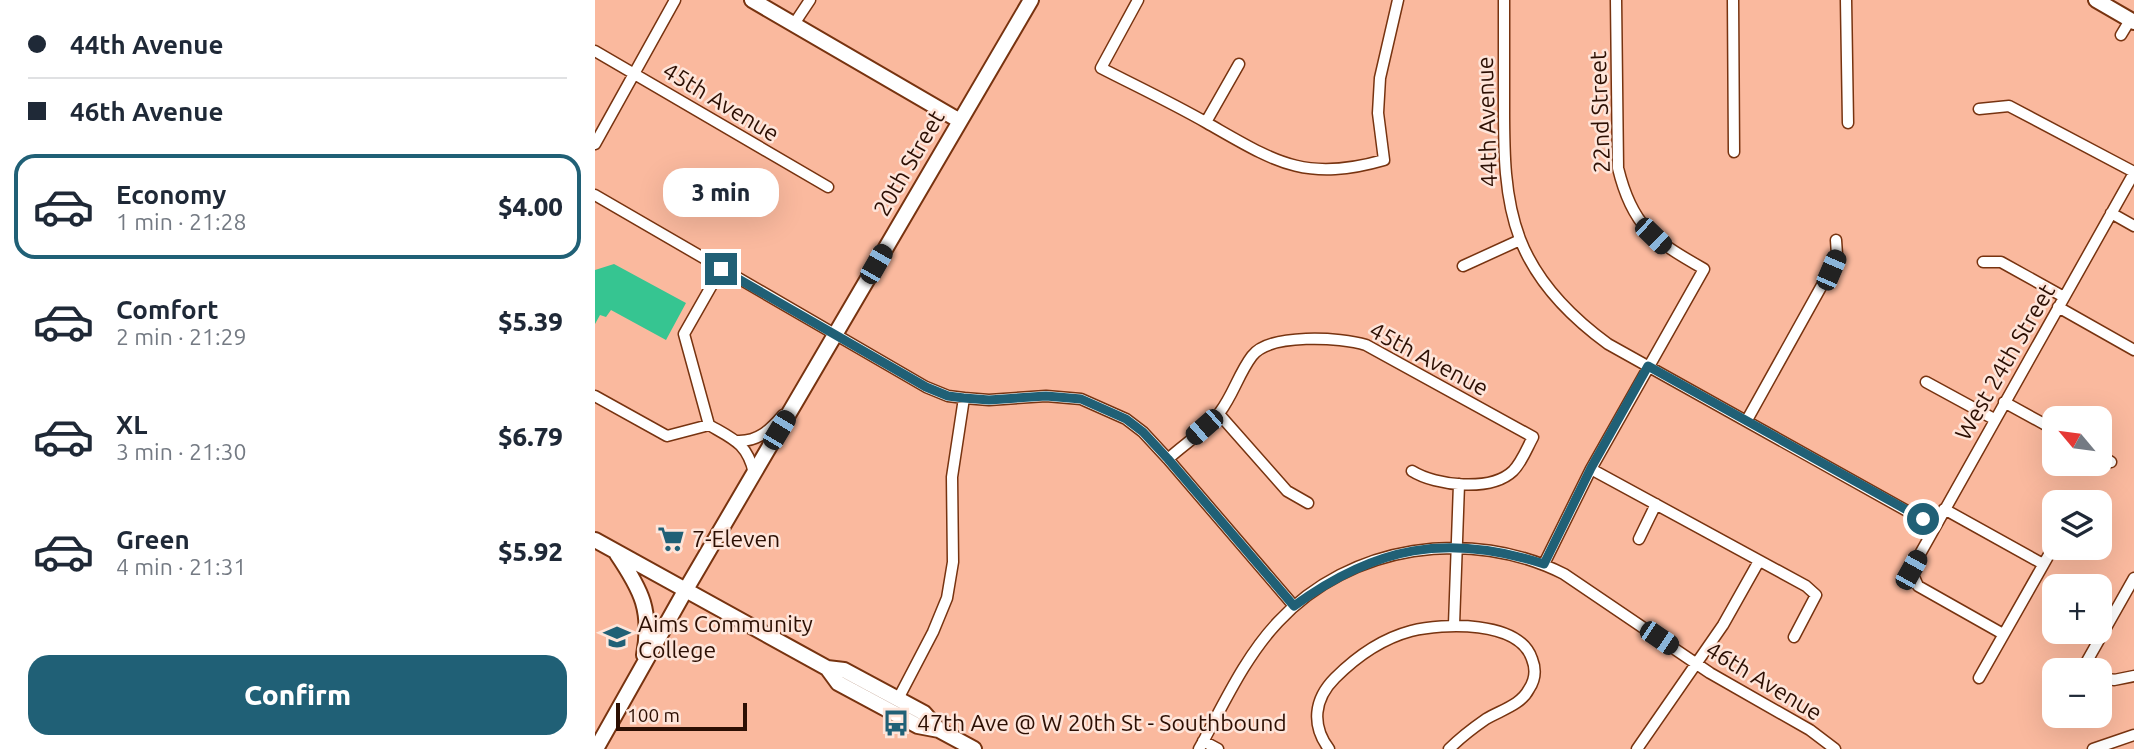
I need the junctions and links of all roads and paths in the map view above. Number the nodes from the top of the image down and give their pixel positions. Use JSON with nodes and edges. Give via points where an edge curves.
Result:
{"nodes":[{"id":1,"x":675,"y":0,"type":"edge"},
{"id":2,"x":753,"y":0,"type":"edge"},
{"id":3,"x":810,"y":0,"type":"edge"},
{"id":4,"x":1031,"y":0,"type":"edge"},
{"id":5,"x":1138,"y":0,"type":"edge"},
{"id":6,"x":1398,"y":0,"type":"edge"},
{"id":7,"x":1504,"y":0,"type":"edge"},
{"id":8,"x":1616,"y":0,"type":"edge"},
{"id":9,"x":1733,"y":0,"type":"edge"},
{"id":10,"x":1846,"y":0,"type":"edge"},
{"id":11,"x":2096,"y":0,"type":"edge"},
{"id":12,"x":2132,"y":21,"type":"edge"},
{"id":13,"x":795,"y":24,"type":"junction"},
{"id":14,"x":2121,"y":35,"type":"dead end"},
{"id":15,"x":595,"y":51,"type":"edge"},
{"id":16,"x":1239,"y":64,"type":"dead end"},
{"id":17,"x":634,"y":73,"type":"junction"},
{"id":18,"x":1979,"y":109,"type":"dead end"},
{"id":19,"x":960,"y":121,"type":"junction"},
{"id":20,"x":1206,"y":122,"type":"junction"},
{"id":21,"x":1847,"y":123,"type":"dead end"},
{"id":22,"x":595,"y":144,"type":"edge"},
{"id":23,"x":1734,"y":152,"type":"dead end"},
{"id":24,"x":2134,"y":173,"type":"edge"},
{"id":25,"x":828,"y":187,"type":"dead end"},
{"id":26,"x":595,"y":195,"type":"edge"},
{"id":27,"x":2112,"y":213,"type":"junction"},
{"id":28,"x":2134,"y":226,"type":"edge"},
{"id":29,"x":1520,"y":240,"type":"junction"},
{"id":30,"x":1836,"y":240,"type":"dead end"},
{"id":31,"x":1983,"y":262,"type":"dead end"},
{"id":32,"x":1462,"y":266,"type":"dead end"},
{"id":33,"x":721,"y":269,"type":"junction"},
{"id":34,"x":2064,"y":297,"type":"junction"},
{"id":35,"x":2058,"y":307,"type":"junction"},
{"id":36,"x":834,"y":336,"type":"junction"},
{"id":37,"x":2134,"y":350,"type":"edge"},
{"id":38,"x":1648,"y":366,"type":"junction"},
{"id":39,"x":1926,"y":382,"type":"dead end"},
{"id":40,"x":595,"y":396,"type":"edge"},
{"id":41,"x":799,"y":396,"type":"junction"},
{"id":42,"x":964,"y":398,"type":"junction"},
{"id":43,"x":2004,"y":402,"type":"junction"},
{"id":44,"x":1219,"y":414,"type":"junction"},
{"id":45,"x":1994,"y":419,"type":"junction"},
{"id":46,"x":1747,"y":420,"type":"junction"},
{"id":47,"x":2042,"y":423,"type":"edge"},
{"id":48,"x":709,"y":425,"type":"junction"},
{"id":49,"x":737,"y":441,"type":"junction"},
{"id":50,"x":1168,"y":459,"type":"junction"},
{"id":51,"x":1591,"y":468,"type":"junction"},
{"id":52,"x":1412,"y":471,"type":"dead end"},
{"id":53,"x":754,"y":472,"type":"junction"},
{"id":54,"x":1459,"y":489,"type":"junction"},
{"id":55,"x":1308,"y":503,"type":"dead end"},
{"id":56,"x":1656,"y":504,"type":"junction"},
{"id":57,"x":1944,"y":509,"type":"junction"},
{"id":58,"x":1934,"y":526,"type":"junction"},
{"id":59,"x":1639,"y":539,"type":"dead end"},
{"id":60,"x":595,"y":540,"type":"edge"},
{"id":61,"x":1457,"y":547,"type":"junction"},
{"id":62,"x":614,"y":550,"type":"junction"},
{"id":63,"x":2045,"y":560,"type":"edge"},
{"id":64,"x":1759,"y":561,"type":"junction"},
{"id":65,"x":1544,"y":564,"type":"junction"},
{"id":66,"x":2043,"y":564,"type":"junction"},
{"id":67,"x":2134,"y":579,"type":"edge"},
{"id":68,"x":685,"y":591,"type":"junction"},
{"id":69,"x":1294,"y":606,"type":"junction"},
{"id":70,"x":1454,"y":625,"type":"junction"},
{"id":71,"x":2003,"y":635,"type":"junction"},
{"id":72,"x":1794,"y":637,"type":"dead end"},
{"id":73,"x":2091,"y":658,"type":"edge"},
{"id":74,"x":1697,"y":664,"type":"junction"},
{"id":75,"x":642,"y":667,"type":"junction"},
{"id":76,"x":827,"y":668,"type":"junction"},
{"id":77,"x":2134,"y":676,"type":"edge"},
{"id":78,"x":1979,"y":678,"type":"dead end"},
{"id":79,"x":2112,"y":680,"type":"edge"},
{"id":80,"x":898,"y":699,"type":"junction"},
{"id":81,"x":939,"y":730,"type":"junction"},
{"id":82,"x":2134,"y":735,"type":"edge"},
{"id":83,"x":1201,"y":745,"type":"edge"},
{"id":84,"x":596,"y":749,"type":"edge"},
{"id":85,"x":974,"y":749,"type":"edge"},
{"id":86,"x":1218,"y":749,"type":"edge"},
{"id":87,"x":1329,"y":749,"type":"edge"},
{"id":88,"x":1449,"y":749,"type":"edge"},
{"id":89,"x":1637,"y":749,"type":"edge"},
{"id":90,"x":1835,"y":749,"type":"edge"},
{"id":91,"x":2093,"y":749,"type":"edge"}],
"edges":[{"from":1,"to":17,"type":"street"},
{"from":2,"to":13,"type":"main road"},
{"from":3,"to":13,"type":"street"},
{"from":4,"to":19,"type":"main road","name":"20th Street"},
{"from":5,"to":20,"type":"street","via":[[1101,68]]},
{"from":6,"to":20,"type":"street","via":[[1380,78],[1378,113],[1384,160],[1336,171],[1289,166]]},
{"from":7,"to":29,"type":"street","name":"44th Avenue","via":[[1506,180]]},
{"from":8,"to":38,"type":"street","name":"22nd Street","via":[[1618,168],[1623,190],[1642,225],[1664,246],[1704,269]]},
{"from":9,"to":23,"type":"street"},
{"from":10,"to":21,"type":"street"},
{"from":11,"to":12,"type":"main road"},
{"from":12,"to":14,"type":"street"},
{"from":13,"to":19,"type":"main road"},
{"from":15,"to":17,"type":"street","name":"45th Avenue"},
{"from":16,"to":20,"type":"street"},
{"from":17,"to":22,"type":"street"},
{"from":17,"to":25,"type":"street","name":"45th Avenue"},
{"from":18,"to":24,"type":"street","via":[[2009,106]]},
{"from":19,"to":36,"type":"main road","name":"20th Street"},
{"from":24,"to":27,"type":"street","name":"West 24th Street"},
{"from":26,"to":33,"type":"street"},
{"from":27,"to":28,"type":"street"},
{"from":27,"to":34,"type":"street","name":"West 24th Street"},
{"from":29,"to":32,"type":"street"},
{"from":29,"to":38,"type":"street","name":"44th Avenue","via":[[1549,289],[1582,325]]},
{"from":30,"to":46,"type":"street","via":[[1831,270]]},
{"from":31,"to":34,"type":"street","via":[[2001,262]]},
{"from":33,"to":36,"type":"street"},
{"from":33,"to":48,"type":"street","via":[[684,334]]},
{"from":34,"to":35,"type":"street","name":"West 24th Street"},
{"from":35,"to":37,"type":"street"},
{"from":35,"to":43,"type":"street","name":"West 24th Street"},
{"from":36,"to":41,"type":"main road","name":"20th Street"},
{"from":36,"to":42,"type":"street","via":[[926,387]]},
{"from":38,"to":46,"type":"street","name":"44th Avenue"},
{"from":38,"to":51,"type":"street","name":"22nd Street"},
{"from":39,"to":45,"type":"street"},
{"from":40,"to":48,"type":"street","via":[[667,436]]},
{"from":41,"to":49,"type":"street","via":[[772,428],[749,442]]},
{"from":41,"to":53,"type":"main road","name":"20th Street"},
{"from":42,"to":50,"type":"street","via":[[1081,399],[1126,419]]},
{"from":42,"to":80,"type":"street","via":[[952,477],[953,562],[947,598]]},
{"from":43,"to":45,"type":"street","name":"West 24th Street"},
{"from":43,"to":47,"type":"street"},
{"from":44,"to":50,"type":"street"},
{"from":44,"to":54,"type":"street","name":"45th Avenue","via":[[1252,356],[1271,343],[1353,341],[1366,345],[1533,437],[1515,469],[1503,478]]},
{"from":44,"to":55,"type":"street","via":[[1287,491]]},
{"from":45,"to":57,"type":"street","name":"West 24th Street"},
{"from":46,"to":58,"type":"street","name":"44th Avenue"},
{"from":48,"to":49,"type":"street"},
{"from":49,"to":53,"type":"street"},
{"from":50,"to":69,"type":"street"},
{"from":51,"to":56,"type":"street"},
{"from":51,"to":65,"type":"street","name":"22nd Street"},
{"from":52,"to":54,"type":"street"},
{"from":53,"to":68,"type":"main road","name":"20th Street"},
{"from":54,"to":61,"type":"street"},
{"from":56,"to":59,"type":"street"},
{"from":56,"to":64,"type":"street"},
{"from":57,"to":58,"type":"street","name":"West 24th Street"},
{"from":57,"to":66,"type":"street"},
{"from":58,"to":71,"type":"street","name":"West 24th Street","via":[[1911,570],[1918,586]]},
{"from":60,"to":62,"type":"main road"},
{"from":61,"to":65,"type":"street","name":"46th Avenue","via":[[1497,551]]},
{"from":61,"to":69,"type":"street","name":"46th Avenue","via":[[1411,551],[1362,565]]},
{"from":61,"to":70,"type":"street"},
{"from":62,"to":68,"type":"main road"},
{"from":62,"to":75,"type":"main road","via":[[637,583],[646,606]]},
{"from":63,"to":66,"type":"street"},
{"from":64,"to":72,"type":"street","via":[[1816,595]]},
{"from":64,"to":74,"type":"street"},
{"from":65,"to":74,"type":"street","name":"46th Avenue","via":[[1583,585]]},
{"from":66,"to":71,"type":"street"},
{"from":67,"to":73,"type":"street"},
{"from":68,"to":75,"type":"main road","name":"20th Street"},
{"from":68,"to":76,"type":"main road"},
{"from":69,"to":83,"type":"street","name":"46th Avenue","via":[[1248,661]]},
{"from":70,"to":87,"type":"street","via":[[1394,636],[1344,669],[1324,690],[1318,706],[1318,729]]},
{"from":70,"to":88,"type":"street","via":[[1518,640],[1530,653],[1534,672],[1526,695],[1474,727]]},
{"from":71,"to":78,"type":"street"},
{"from":74,"to":89,"type":"street"},
{"from":74,"to":90,"type":"street","name":"46th Avenue"},
{"from":75,"to":84,"type":"main road","name":"20th Street"},
{"from":76,"to":80,"type":"main road","via":[[844,670]]},
{"from":76,"to":81,"type":"main road","via":[[838,683],[918,726]]},
{"from":77,"to":79,"type":"street"},
{"from":80,"to":81,"type":"main road","via":[[924,713]]},
{"from":81,"to":85,"type":"main road"},
{"from":82,"to":91,"type":"street"},
{"from":83,"to":86,"type":"street"}]}
